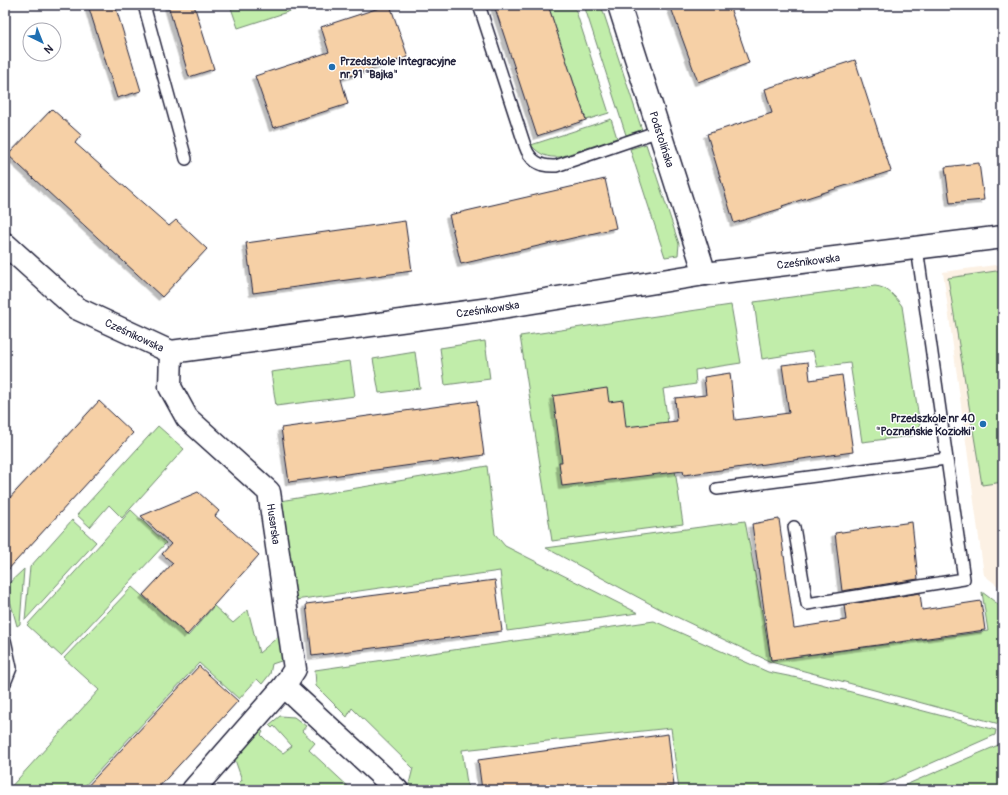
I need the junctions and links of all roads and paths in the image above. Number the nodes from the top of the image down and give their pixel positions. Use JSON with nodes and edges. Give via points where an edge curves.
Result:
{"nodes":[{"id":1,"x":144,"y":5,"type":"edge"},
{"id":2,"x":479,"y":5,"type":"edge"},
{"id":3,"x":619,"y":5,"type":"edge"},
{"id":4,"x":660,"y":131,"type":"junction"},
{"id":5,"x":186,"y":159,"type":"dead end"},
{"id":6,"x":1003,"y":237,"type":"edge"},
{"id":7,"x":5,"y":244,"type":"edge"},
{"id":8,"x":917,"y":248,"type":"junction"},
{"id":9,"x":705,"y":274,"type":"junction"},
{"id":10,"x":171,"y":352,"type":"junction"},
{"id":11,"x":946,"y":459,"type":"junction"},
{"id":12,"x":717,"y":489,"type":"dead end"},
{"id":13,"x":794,"y":526,"type":"dead end"},
{"id":14,"x":5,"y":640,"type":"edge"},
{"id":15,"x":5,"y":683,"type":"edge"},
{"id":16,"x":284,"y":686,"type":"junction"},
{"id":17,"x":193,"y":790,"type":"edge"},
{"id":18,"x":397,"y":790,"type":"edge"}],
"edges":[{"from":1,"to":5,"type":"lane"},
{"from":2,"to":4,"type":"lane","via":[[525,146],[533,160],[540,164],[556,166]]},
{"from":3,"to":4,"type":"street","name":"Podstolińska"},
{"from":4,"to":9,"type":"street","name":"Podstolińska"},
{"from":6,"to":8,"type":"street","name":"Cześnikowska"},
{"from":7,"to":10,"type":"street","name":"Cześnikowska","via":[[76,308]]},
{"from":8,"to":9,"type":"street","name":"Cześnikowska"},
{"from":8,"to":11,"type":"lane"},
{"from":9,"to":10,"type":"street","name":"Cześnikowska","via":[[490,309]]},
{"from":10,"to":16,"type":"street","name":"Husarska","via":[[170,387],[187,418],[270,492],[294,669]]},
{"from":11,"to":12,"type":"lane"},
{"from":11,"to":13,"type":"lane","via":[[964,579],[807,604]]},
{"from":14,"to":15,"type":"lane","via":[[11,668]]},
{"from":16,"to":17,"type":"street","name":"Husarska"},
{"from":16,"to":18,"type":"street"}]}
